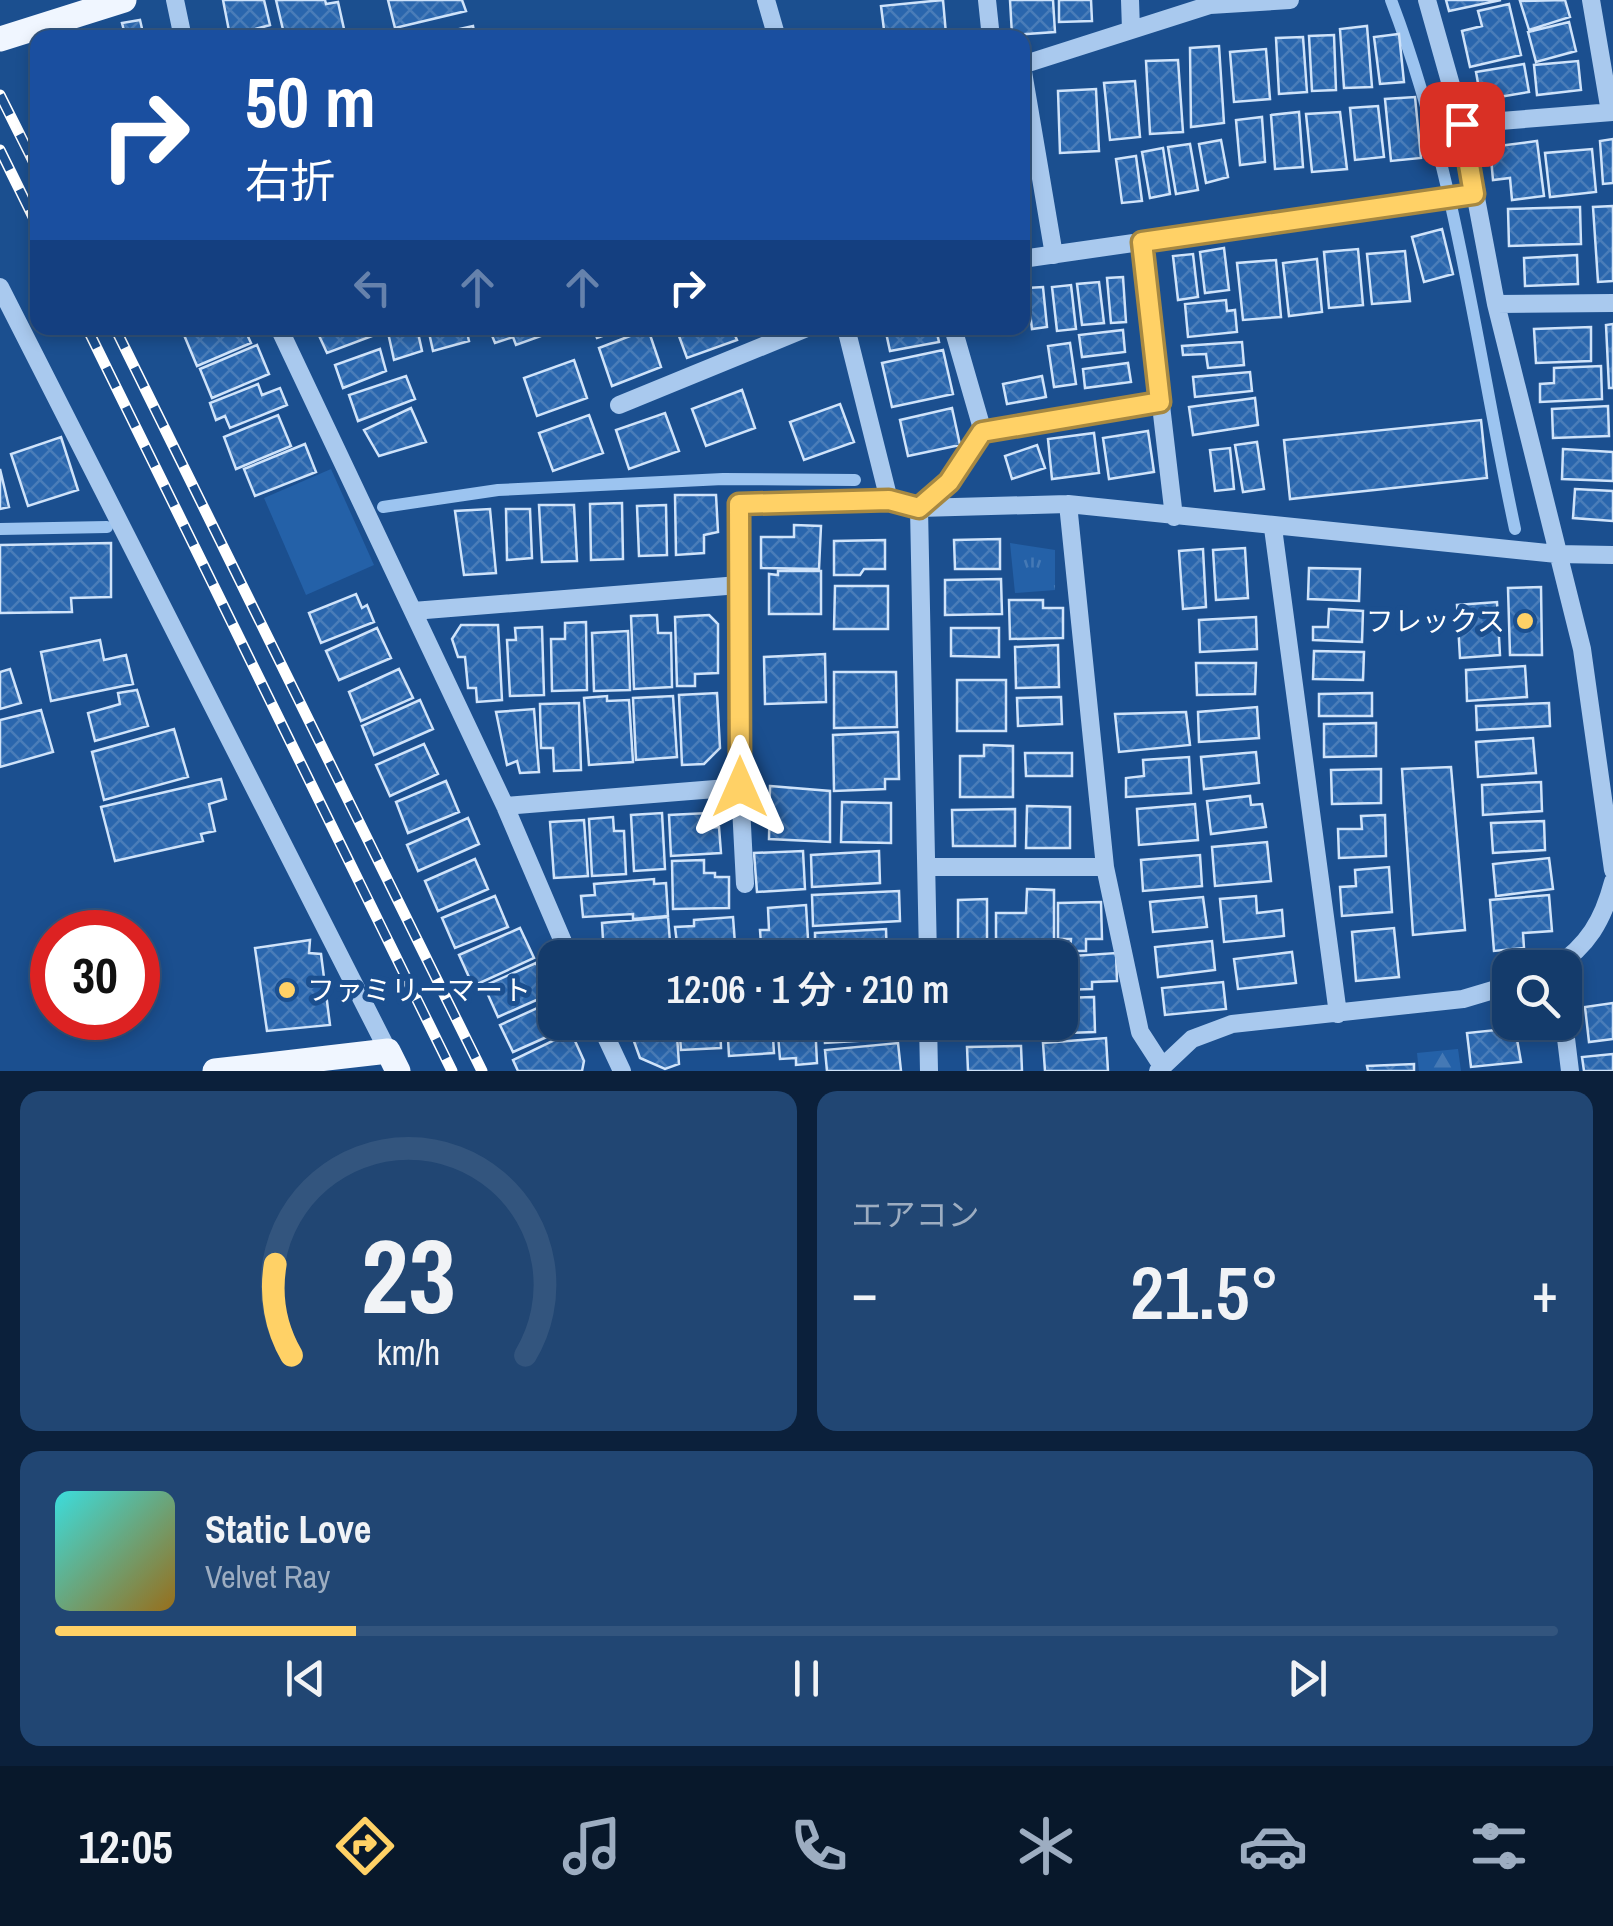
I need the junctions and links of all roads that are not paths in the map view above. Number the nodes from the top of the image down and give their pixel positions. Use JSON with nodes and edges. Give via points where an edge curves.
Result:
{"nodes":[{"id":1,"x":124,"y":0,"type":"edge"},
{"id":2,"x":175,"y":0,"type":"edge"},
{"id":3,"x":766,"y":0,"type":"edge"},
{"id":4,"x":987,"y":0,"type":"edge"},
{"id":5,"x":1130,"y":0,"type":"edge"},
{"id":6,"x":1290,"y":0,"type":"edge"},
{"id":7,"x":1427,"y":0,"type":"edge"},
{"id":8,"x":1591,"y":0,"type":"edge"},
{"id":9,"x":181,"y":30,"type":"edge"},
{"id":10,"x":775,"y":30,"type":"edge"},
{"id":11,"x":991,"y":30,"type":"edge"},
{"id":12,"x":1131,"y":30,"type":"junction"},
{"id":13,"x":0,"y":38,"type":"edge"},
{"id":14,"x":1030,"y":62,"type":"edge"},
{"id":15,"x":1030,"y":112,"type":"edge"},
{"id":16,"x":1612,"y":112,"type":"edge"},
{"id":17,"x":1462,"y":124,"type":"junction"},
{"id":18,"x":1474,"y":194,"type":"junction"},
{"id":19,"x":1142,"y":242,"type":"junction"},
{"id":20,"x":1054,"y":255,"type":"junction"},
{"id":21,"x":1030,"y":258,"type":"edge"},
{"id":22,"x":0,"y":287,"type":"edge"},
{"id":23,"x":1613,"y":303,"type":"edge"},
{"id":24,"x":1496,"y":304,"type":"junction"},
{"id":25,"x":281,"y":335,"type":"edge"},
{"id":26,"x":790,"y":335,"type":"edge"},
{"id":27,"x":848,"y":335,"type":"edge"},
{"id":28,"x":955,"y":335,"type":"edge"},
{"id":29,"x":1160,"y":402,"type":"junction"},
{"id":30,"x":619,"y":405,"type":"dead end"},
{"id":31,"x":982,"y":432,"type":"junction"},
{"id":32,"x":889,"y":500,"type":"junction"},
{"id":33,"x":1068,"y":504,"type":"junction"},
{"id":34,"x":919,"y":508,"type":"junction"},
{"id":35,"x":1174,"y":517,"type":"junction"},
{"id":36,"x":1272,"y":528,"type":"junction"},
{"id":37,"x":1557,"y":554,"type":"junction"},
{"id":38,"x":1613,"y":555,"type":"edge"},
{"id":39,"x":739,"y":584,"type":"junction"},
{"id":40,"x":413,"y":611,"type":"junction"},
{"id":41,"x":740,"y":787,"type":"junction"},
{"id":42,"x":505,"y":806,"type":"junction"},
{"id":43,"x":1105,"y":866,"type":"junction"},
{"id":44,"x":927,"y":867,"type":"junction"},
{"id":45,"x":1613,"y":870,"type":"edge"},
{"id":46,"x":1613,"y":882,"type":"edge"},
{"id":47,"x":745,"y":884,"type":"dead end"},
{"id":48,"x":562,"y":940,"type":"edge"},
{"id":49,"x":928,"y":940,"type":"edge"},
{"id":50,"x":1579,"y":950,"type":"edge"},
{"id":51,"x":1492,"y":990,"type":"edge"},
{"id":52,"x":1338,"y":1014,"type":"junction"},
{"id":53,"x":607,"y":1040,"type":"edge"},
{"id":54,"x":928,"y":1040,"type":"edge"},
{"id":55,"x":1566,"y":1040,"type":"edge"},
{"id":56,"x":393,"y":1061,"type":"edge"},
{"id":57,"x":1160,"y":1069,"type":"edge"},
{"id":58,"x":215,"y":1071,"type":"edge"},
{"id":59,"x":622,"y":1071,"type":"edge"},
{"id":60,"x":929,"y":1071,"type":"edge"},
{"id":61,"x":1570,"y":1071,"type":"edge"}],
"edges":[{"from":1,"to":13,"type":"main road"},
{"from":2,"to":9,"type":"street"},
{"from":3,"to":10,"type":"street"},
{"from":4,"to":11,"type":"street"},
{"from":5,"to":12,"type":"street"},
{"from":6,"to":12,"type":"street","via":[[1210,5]]},
{"from":7,"to":17,"type":"street"},
{"from":8,"to":16,"type":"street"},
{"from":12,"to":14,"type":"street"},
{"from":15,"to":20,"type":"street"},
{"from":16,"to":17,"type":"street"},
{"from":17,"to":18,"type":"street"},
{"from":18,"to":19,"type":"street"},
{"from":18,"to":24,"type":"street"},
{"from":19,"to":20,"type":"street"},
{"from":19,"to":29,"type":"street"},
{"from":20,"to":21,"type":"street"},
{"from":22,"to":56,"type":"street"},
{"from":23,"to":24,"type":"street"},
{"from":24,"to":37,"type":"street"},
{"from":25,"to":40,"type":"street"},
{"from":26,"to":30,"type":"street"},
{"from":27,"to":32,"type":"street"},
{"from":28,"to":31,"type":"street"},
{"from":29,"to":31,"type":"street"},
{"from":29,"to":35,"type":"street"},
{"from":31,"to":34,"type":"street","via":[[949,482]]},
{"from":32,"to":34,"type":"street"},
{"from":32,"to":39,"type":"street","via":[[739,504]]},
{"from":33,"to":34,"type":"street"},
{"from":33,"to":35,"type":"street"},
{"from":33,"to":43,"type":"street"},
{"from":34,"to":44,"type":"street"},
{"from":35,"to":36,"type":"street"},
{"from":36,"to":37,"type":"street"},
{"from":36,"to":52,"type":"street"},
{"from":37,"to":38,"type":"street"},
{"from":37,"to":45,"type":"street","via":[[1582,649]]},
{"from":39,"to":40,"type":"street"},
{"from":39,"to":41,"type":"street"},
{"from":40,"to":42,"type":"street"},
{"from":41,"to":42,"type":"street"},
{"from":41,"to":47,"type":"street"},
{"from":42,"to":48,"type":"street"},
{"from":43,"to":44,"type":"street"},
{"from":43,"to":57,"type":"street","via":[[1140,1032]]},
{"from":44,"to":49,"type":"street"},
{"from":46,"to":50,"type":"street","via":[[1604,914]]},
{"from":51,"to":52,"type":"street"},
{"from":52,"to":57,"type":"street","via":[[1232,1024],[1192,1039]]},
{"from":53,"to":59,"type":"street"},
{"from":54,"to":60,"type":"street"},
{"from":55,"to":61,"type":"street"},
{"from":56,"to":58,"type":"main road"}]}
